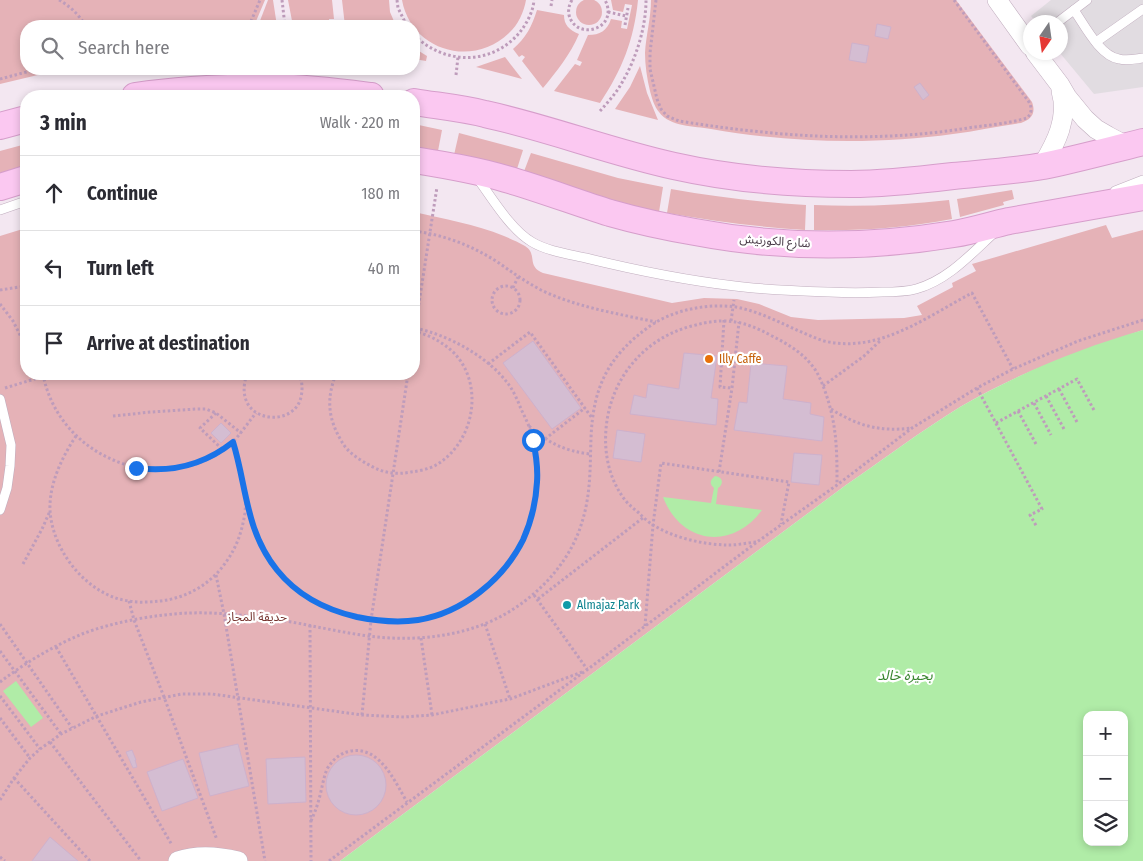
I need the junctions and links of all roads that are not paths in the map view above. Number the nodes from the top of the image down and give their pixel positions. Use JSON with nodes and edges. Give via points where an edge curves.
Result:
{"nodes":[{"id":1,"x":997,"y":0,"type":"edge"},
{"id":2,"x":1087,"y":0,"type":"edge"},
{"id":3,"x":1143,"y":9,"type":"edge"},
{"id":4,"x":1074,"y":10,"type":"junction"},
{"id":5,"x":1067,"y":15,"type":"edge"},
{"id":6,"x":1023,"y":36,"type":"edge"},
{"id":7,"x":1096,"y":42,"type":"junction"},
{"id":8,"x":1143,"y":58,"type":"edge"},
{"id":9,"x":1041,"y":60,"type":"edge"},
{"id":10,"x":1060,"y":85,"type":"junction"},
{"id":11,"x":184,"y":90,"type":"edge"},
{"id":12,"x":299,"y":90,"type":"edge"},
{"id":13,"x":420,"y":103,"type":"edge"},
{"id":14,"x":20,"y":120,"type":"edge"},
{"id":15,"x":0,"y":126,"type":"edge"},
{"id":16,"x":1135,"y":144,"type":"edge"},
{"id":17,"x":420,"y":161,"type":"edge"},
{"id":18,"x":1042,"y":166,"type":"junction"},
{"id":19,"x":472,"y":170,"type":"junction"},
{"id":20,"x":1143,"y":180,"type":"edge"},
{"id":21,"x":20,"y":181,"type":"edge"},
{"id":22,"x":0,"y":187,"type":"edge"},
{"id":23,"x":1143,"y":197,"type":"edge"},
{"id":24,"x":20,"y":203,"type":"edge"},
{"id":25,"x":1082,"y":208,"type":"junction"},
{"id":26,"x":0,"y":210,"type":"edge"},
{"id":27,"x":1007,"y":222,"type":"junction"},
{"id":28,"x":0,"y":399,"type":"edge"},
{"id":29,"x":0,"y":510,"type":"edge"},
{"id":30,"x":231,"y":859,"type":"edge"},
{"id":31,"x":179,"y":860,"type":"edge"}],
"edges":[{"from":1,"to":6,"type":"street"},
{"from":2,"to":4,"type":"lane"},
{"from":3,"to":7,"type":"lane"},
{"from":4,"to":5,"type":"lane"},
{"from":4,"to":7,"type":"lane"},
{"from":7,"to":8,"type":"lane","via":[[1113,58]]},
{"from":9,"to":10,"type":"street"},
{"from":10,"to":16,"type":"street","via":[[1096,129]]},
{"from":10,"to":18,"type":"street","via":[[1064,105],[1061,127]]},
{"from":11,"to":12,"type":"main road","via":[[277,87]]},
{"from":13,"to":18,"type":"main road","via":[[521,123],[676,167],[764,180],[852,184],[896,182]]},
{"from":14,"to":15,"type":"main road"},
{"from":16,"to":18,"type":"main road"},
{"from":17,"to":19,"type":"main road","name":"شارع الكورنيش"},
{"from":19,"to":27,"type":"main road","name":"شارع الكورنيش","via":[[612,214],[696,233],[740,239],[870,243],[956,234]]},
{"from":19,"to":27,"type":"lane","via":[[520,234],[542,247],[671,277],[736,286],[847,293],[915,290],[947,275]]},
{"from":20,"to":25,"type":"lane"},
{"from":21,"to":22,"type":"main road"},
{"from":23,"to":25,"type":"main road","name":"شارع الكورنيش"},
{"from":24,"to":26,"type":"lane"},
{"from":25,"to":27,"type":"main road","name":"شارع الكورنيش"},
{"from":28,"to":29,"type":"lane","via":[[11,445],[7,488]]},
{"from":30,"to":31,"type":"street","via":[[209,856]]}]}
